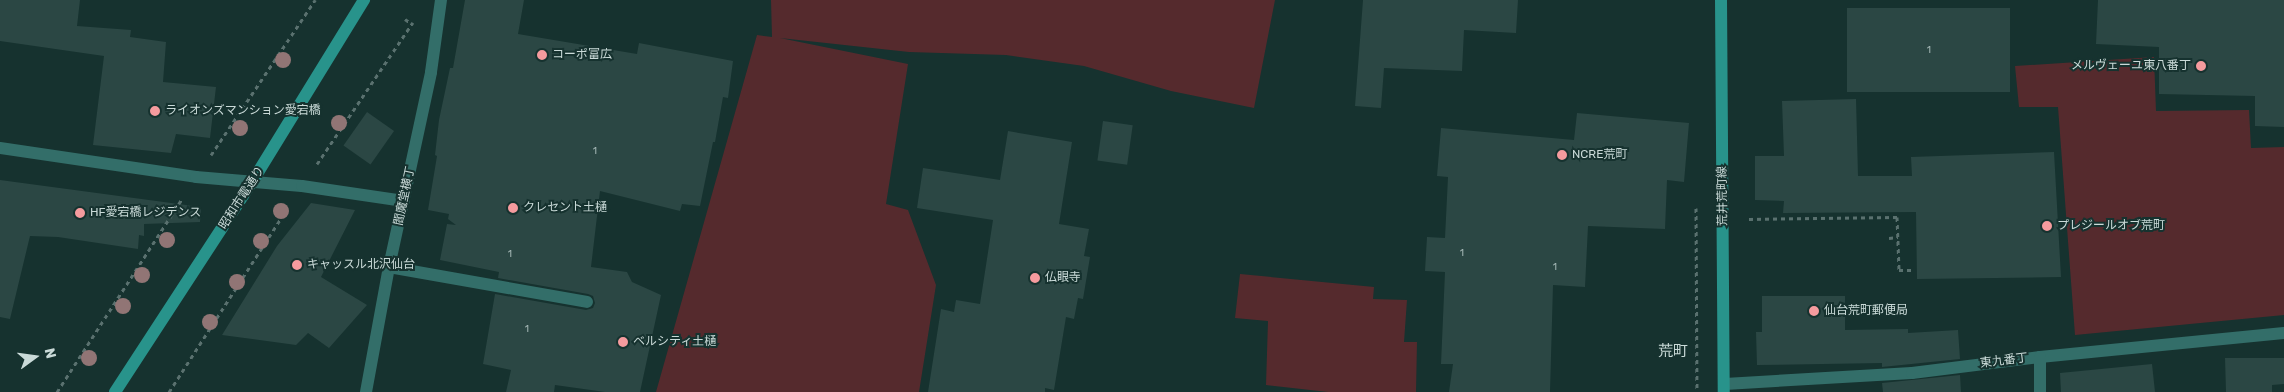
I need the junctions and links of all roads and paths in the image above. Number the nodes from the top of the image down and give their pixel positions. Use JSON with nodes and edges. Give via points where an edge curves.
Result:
{"nodes":[{"id":1,"x":364,"y":0,"type":"edge"},
{"id":2,"x":441,"y":0,"type":"edge"},
{"id":3,"x":1721,"y":0,"type":"edge"},
{"id":4,"x":405,"y":19,"type":"dead end"},
{"id":5,"x":412,"y":24,"type":"dead end"},
{"id":6,"x":0,"y":148,"type":"edge"},
{"id":7,"x":252,"y":182,"type":"junction"},
{"id":8,"x":404,"y":201,"type":"junction"},
{"id":9,"x":1749,"y":219,"type":"dead end"},
{"id":10,"x":1898,"y":237,"type":"junction"},
{"id":11,"x":1889,"y":238,"type":"dead end"},
{"id":12,"x":389,"y":267,"type":"junction"},
{"id":13,"x":1911,"y":270,"type":"dead end"},
{"id":14,"x":587,"y":302,"type":"dead end"},
{"id":15,"x":2284,"y":333,"type":"edge"},
{"id":16,"x":2040,"y":357,"type":"junction"},
{"id":17,"x":1724,"y":388,"type":"edge"},
{"id":18,"x":115,"y":392,"type":"edge"},
{"id":19,"x":366,"y":392,"type":"edge"},
{"id":20,"x":2040,"y":392,"type":"edge"}],
"edges":[{"from":1,"to":7,"type":"street","name":"昭和市電通り"},
{"from":2,"to":8,"type":"street","name":"閻魔堂横丁","via":[[431,72]]},
{"from":3,"to":17,"type":"street","name":"荒井荒町線"},
{"from":4,"to":5,"type":"path"},
{"from":6,"to":7,"type":"street","via":[[196,177]]},
{"from":7,"to":8,"type":"street"},
{"from":7,"to":18,"type":"street","name":"昭和市電通り"},
{"from":8,"to":12,"type":"street","name":"閻魔堂横丁"},
{"from":9,"to":10,"type":"path","via":[[1897,218]]},
{"from":10,"to":11,"type":"path"},
{"from":10,"to":13,"type":"path","via":[[1898,270]]},
{"from":12,"to":14,"type":"street"},
{"from":12,"to":19,"type":"street","name":"閻魔堂横丁"},
{"from":15,"to":16,"type":"street","name":"東九番丁"},
{"from":16,"to":17,"type":"street","name":"東九番丁","via":[[1912,373]]},
{"from":16,"to":20,"type":"street"}]}
